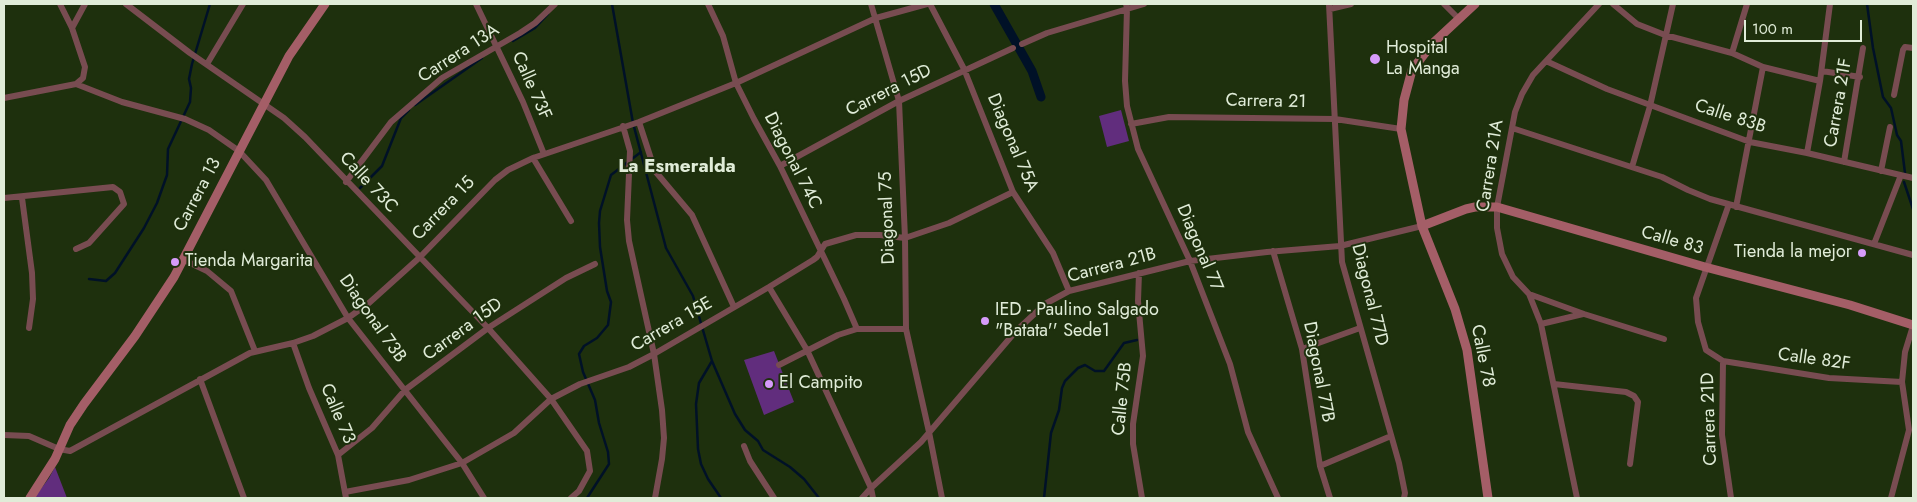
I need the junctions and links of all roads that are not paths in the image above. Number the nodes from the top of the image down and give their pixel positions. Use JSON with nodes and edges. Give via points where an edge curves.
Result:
{"nodes":[{"id":1,"x":60,"y":4,"type":"edge"},
{"id":2,"x":85,"y":4,"type":"edge"},
{"id":3,"x":126,"y":4,"type":"edge"},
{"id":4,"x":243,"y":4,"type":"edge"},
{"id":5,"x":325,"y":4,"type":"edge"},
{"id":6,"x":476,"y":4,"type":"edge"},
{"id":7,"x":555,"y":4,"type":"edge"},
{"id":8,"x":708,"y":4,"type":"edge"},
{"id":9,"x":871,"y":4,"type":"edge"},
{"id":10,"x":929,"y":4,"type":"edge"},
{"id":11,"x":1144,"y":4,"type":"edge"},
{"id":12,"x":1352,"y":4,"type":"edge"},
{"id":13,"x":1444,"y":4,"type":"edge"},
{"id":14,"x":1475,"y":4,"type":"edge"},
{"id":15,"x":1599,"y":4,"type":"edge"},
{"id":16,"x":1612,"y":4,"type":"edge"},
{"id":17,"x":1673,"y":4,"type":"edge"},
{"id":18,"x":1747,"y":4,"type":"edge"},
{"id":19,"x":1830,"y":4,"type":"edge"},
{"id":20,"x":1127,"y":6,"type":"edge"},
{"id":21,"x":1330,"y":7,"type":"edge"},
{"id":22,"x":876,"y":18,"type":"junction"},
{"id":23,"x":1458,"y":18,"type":"junction"},
{"id":24,"x":72,"y":28,"type":"junction"},
{"id":25,"x":1665,"y":35,"type":"junction"},
{"id":26,"x":1022,"y":44,"type":"dead end"},
{"id":27,"x":496,"y":47,"type":"junction"},
{"id":28,"x":1013,"y":48,"type":"dead end"},
{"id":29,"x":1863,"y":48,"type":"dead end"},
{"id":30,"x":1913,"y":48,"type":"edge"},
{"id":31,"x":1732,"y":53,"type":"junction"},
{"id":32,"x":1546,"y":61,"type":"junction"},
{"id":33,"x":207,"y":64,"type":"junction"},
{"id":34,"x":1762,"y":67,"type":"junction"},
{"id":35,"x":964,"y":69,"type":"junction"},
{"id":36,"x":1822,"y":72,"type":"junction"},
{"id":37,"x":1860,"y":77,"type":"junction"},
{"id":38,"x":1820,"y":81,"type":"junction"},
{"id":39,"x":736,"y":82,"type":"junction"},
{"id":40,"x":76,"y":84,"type":"junction"},
{"id":41,"x":1894,"y":95,"type":"dead end"},
{"id":42,"x":4,"y":98,"type":"edge"},
{"id":43,"x":899,"y":101,"type":"junction"},
{"id":44,"x":264,"y":103,"type":"junction"},
{"id":45,"x":1650,"y":106,"type":"junction"},
{"id":46,"x":1335,"y":119,"type":"junction"},
{"id":47,"x":638,"y":122,"type":"junction"},
{"id":48,"x":1131,"y":124,"type":"junction"},
{"id":49,"x":624,"y":126,"type":"junction"},
{"id":50,"x":1890,"y":127,"type":"dead end"},
{"id":51,"x":1512,"y":128,"type":"junction"},
{"id":52,"x":1401,"y":129,"type":"junction"},
{"id":53,"x":1750,"y":142,"type":"junction"},
{"id":54,"x":239,"y":151,"type":"junction"},
{"id":55,"x":1807,"y":153,"type":"junction"},
{"id":56,"x":544,"y":154,"type":"junction"},
{"id":57,"x":533,"y":158,"type":"junction"},
{"id":58,"x":1844,"y":162,"type":"junction"},
{"id":59,"x":780,"y":166,"type":"junction"},
{"id":60,"x":1632,"y":167,"type":"junction"},
{"id":61,"x":1881,"y":170,"type":"junction"},
{"id":62,"x":1906,"y":177,"type":"edge"},
{"id":63,"x":346,"y":182,"type":"junction"},
{"id":64,"x":1013,"y":192,"type":"junction"},
{"id":65,"x":4,"y":198,"type":"edge"},
{"id":66,"x":22,"y":198,"type":"junction"},
{"id":67,"x":1729,"y":204,"type":"junction"},
{"id":68,"x":1497,"y":207,"type":"junction"},
{"id":69,"x":1736,"y":207,"type":"junction"},
{"id":70,"x":571,"y":221,"type":"dead end"},
{"id":71,"x":1422,"y":226,"type":"junction"},
{"id":72,"x":905,"y":238,"type":"junction"},
{"id":73,"x":1874,"y":244,"type":"junction"},
{"id":74,"x":1340,"y":246,"type":"junction"},
{"id":75,"x":76,"y":249,"type":"dead end"},
{"id":76,"x":820,"y":250,"type":"junction"},
{"id":77,"x":1273,"y":251,"type":"junction"},
{"id":78,"x":1913,"y":255,"type":"edge"},
{"id":79,"x":419,"y":258,"type":"junction"},
{"id":80,"x":182,"y":259,"type":"junction"},
{"id":81,"x":1190,"y":261,"type":"junction"},
{"id":82,"x":595,"y":264,"type":"dead end"},
{"id":83,"x":1706,"y":268,"type":"junction"},
{"id":84,"x":1139,"y":273,"type":"junction"},
{"id":85,"x":769,"y":287,"type":"junction"},
{"id":86,"x":1069,"y":291,"type":"junction"},
{"id":87,"x":1529,"y":294,"type":"junction"},
{"id":88,"x":734,"y":308,"type":"junction"},
{"id":89,"x":1584,"y":314,"type":"junction"},
{"id":90,"x":348,"y":318,"type":"junction"},
{"id":91,"x":1541,"y":324,"type":"junction"},
{"id":92,"x":1913,"y":326,"type":"edge"},
{"id":93,"x":29,"y":328,"type":"dead end"},
{"id":94,"x":488,"y":328,"type":"junction"},
{"id":95,"x":1360,"y":328,"type":"junction"},
{"id":96,"x":857,"y":329,"type":"junction"},
{"id":97,"x":906,"y":329,"type":"junction"},
{"id":98,"x":1664,"y":340,"type":"dead end"},
{"id":99,"x":294,"y":343,"type":"junction"},
{"id":100,"x":1302,"y":349,"type":"junction"},
{"id":101,"x":807,"y":350,"type":"junction"},
{"id":102,"x":255,"y":352,"type":"junction"},
{"id":103,"x":654,"y":354,"type":"junction"},
{"id":104,"x":1723,"y":361,"type":"junction"},
{"id":105,"x":779,"y":365,"type":"dead end"},
{"id":106,"x":200,"y":379,"type":"junction"},
{"id":107,"x":1902,"y":382,"type":"junction"},
{"id":108,"x":1554,"y":384,"type":"junction"},
{"id":109,"x":405,"y":390,"type":"junction"},
{"id":110,"x":551,"y":399,"type":"junction"},
{"id":111,"x":1911,"y":431,"type":"edge"},
{"id":112,"x":929,"y":432,"type":"junction"},
{"id":113,"x":4,"y":435,"type":"edge"},
{"id":114,"x":1391,"y":436,"type":"junction"},
{"id":115,"x":744,"y":446,"type":"dead end"},
{"id":116,"x":59,"y":449,"type":"junction"},
{"id":117,"x":338,"y":455,"type":"junction"},
{"id":118,"x":462,"y":463,"type":"junction"},
{"id":119,"x":1630,"y":464,"type":"dead end"},
{"id":120,"x":1320,"y":466,"type":"junction"},
{"id":121,"x":871,"y":488,"type":"junction"},
{"id":122,"x":346,"y":495,"type":"edge"},
{"id":123,"x":30,"y":498,"type":"edge"},
{"id":124,"x":244,"y":498,"type":"edge"},
{"id":125,"x":484,"y":498,"type":"edge"},
{"id":126,"x":571,"y":498,"type":"edge"},
{"id":127,"x":655,"y":498,"type":"edge"},
{"id":128,"x":774,"y":498,"type":"edge"},
{"id":129,"x":862,"y":498,"type":"edge"},
{"id":130,"x":873,"y":498,"type":"edge"},
{"id":131,"x":942,"y":498,"type":"edge"},
{"id":132,"x":1142,"y":498,"type":"edge"},
{"id":133,"x":1278,"y":498,"type":"edge"},
{"id":134,"x":1330,"y":498,"type":"edge"},
{"id":135,"x":1404,"y":498,"type":"edge"},
{"id":136,"x":1488,"y":498,"type":"edge"},
{"id":137,"x":1577,"y":498,"type":"edge"},
{"id":138,"x":1731,"y":498,"type":"edge"},
{"id":139,"x":1891,"y":498,"type":"edge"}],
"edges":[{"from":1,"to":24,"type":"street"},
{"from":2,"to":24,"type":"street"},
{"from":3,"to":33,"type":"street","name":"Calle 73C"},
{"from":4,"to":33,"type":"street"},
{"from":5,"to":44,"type":"street","name":"Carrera 13","via":[[289,56]]},
{"from":6,"to":27,"type":"street","name":"Calle 73F"},
{"from":7,"to":27,"type":"street","name":"Carrera 13A","via":[[528,28]]},
{"from":8,"to":39,"type":"street","name":"Diagonal 74C","via":[[723,36]]},
{"from":9,"to":22,"type":"street","name":"Diagonal 75"},
{"from":10,"to":22,"type":"street","name":"Carrera 15"},
{"from":10,"to":35,"type":"street","name":"Diagonal 75A"},
{"from":11,"to":20,"type":"street"},
{"from":12,"to":21,"type":"street"},
{"from":13,"to":23,"type":"street"},
{"from":14,"to":23,"type":"street"},
{"from":15,"to":32,"type":"street","name":"Carrera 21A"},
{"from":16,"to":25,"type":"street","via":[[1637,24]]},
{"from":17,"to":25,"type":"street"},
{"from":18,"to":31,"type":"street"},
{"from":19,"to":36,"type":"street"},
{"from":20,"to":26,"type":"street"},
{"from":20,"to":48,"type":"street","name":"Diagonal 77","via":[[1125,81]]},
{"from":21,"to":46,"type":"street","name":"Diagonal 77D"},
{"from":22,"to":39,"type":"street","name":"Carrera 15"},
{"from":22,"to":43,"type":"street","name":"Diagonal 75"},
{"from":23,"to":52,"type":"street","via":[[1412,70]]},
{"from":24,"to":40,"type":"street","via":[[85,67],[83,78]]},
{"from":25,"to":31,"type":"street"},
{"from":25,"to":45,"type":"street"},
{"from":27,"to":56,"type":"street","name":"Calle 73F"},
{"from":27,"to":63,"type":"street","name":"Carrera 13A","via":[[442,78],[391,122]]},
{"from":28,"to":35,"type":"street","name":"Carrera 15D"},
{"from":29,"to":37,"type":"street","name":"Carrera 21F"},
{"from":30,"to":41,"type":"street","via":[[1902,50]]},
{"from":31,"to":34,"type":"street"},
{"from":32,"to":45,"type":"street","name":"Calle 83B"},
{"from":32,"to":51,"type":"street","name":"Carrera 21A","via":[[1522,94]]},
{"from":33,"to":44,"type":"street","name":"Calle 73C"},
{"from":34,"to":38,"type":"street"},
{"from":34,"to":53,"type":"street"},
{"from":35,"to":43,"type":"street","name":"Carrera 15D"},
{"from":35,"to":64,"type":"street","name":"Diagonal 75A"},
{"from":36,"to":37,"type":"street"},
{"from":36,"to":38,"type":"street"},
{"from":37,"to":58,"type":"street","name":"Carrera 21F"},
{"from":38,"to":55,"type":"street"},
{"from":39,"to":47,"type":"street","name":"Carrera 15"},
{"from":39,"to":59,"type":"street","name":"Diagonal 74C"},
{"from":40,"to":42,"type":"street"},
{"from":40,"to":54,"type":"street","name":"Diagonal 73B","via":[[122,102],[182,118],[209,130]]},
{"from":43,"to":59,"type":"street","name":"Carrera 15D"},
{"from":43,"to":72,"type":"street","name":"Diagonal 75"},
{"from":44,"to":54,"type":"street","name":"Carrera 13"},
{"from":44,"to":63,"type":"street","name":"Calle 73C","via":[[305,137]]},
{"from":45,"to":53,"type":"street","name":"Calle 83B"},
{"from":45,"to":60,"type":"street"},
{"from":46,"to":48,"type":"street","name":"Carrera 21","via":[[1169,117]]},
{"from":46,"to":52,"type":"street","name":"Carrera 21"},
{"from":46,"to":74,"type":"street","name":"Diagonal 77D"},
{"from":47,"to":49,"type":"street","name":"Carrera 15"},
{"from":47,"to":88,"type":"street","via":[[655,171],[692,215]]},
{"from":48,"to":81,"type":"street","name":"Diagonal 77","via":[[1138,149]]},
{"from":49,"to":56,"type":"street","name":"Carrera 15"},
{"from":49,"to":103,"type":"street","via":[[630,160],[628,227],[632,260]]},
{"from":50,"to":61,"type":"street"},
{"from":51,"to":60,"type":"street"},
{"from":51,"to":68,"type":"street","name":"Carrera 21A"},
{"from":52,"to":71,"type":"street"},
{"from":53,"to":55,"type":"street","name":"Calle 83B"},
{"from":53,"to":69,"type":"street"},
{"from":54,"to":80,"type":"street","name":"Carrera 13"},
{"from":54,"to":90,"type":"street","name":"Diagonal 73B","via":[[266,180]]},
{"from":55,"to":58,"type":"street","name":"Calle 83B"},
{"from":56,"to":57,"type":"street","name":"Carrera 15"},
{"from":57,"to":70,"type":"street"},
{"from":57,"to":79,"type":"street","name":"Carrera 15","via":[[495,180]]},
{"from":58,"to":61,"type":"street","name":"Calle 83B"},
{"from":59,"to":76,"type":"street","name":"Diagonal 74C"},
{"from":60,"to":67,"type":"street"},
{"from":61,"to":62,"type":"street","name":"Calle 83B"},
{"from":62,"to":73,"type":"street"},
{"from":63,"to":79,"type":"street","name":"Calle 73C"},
{"from":64,"to":72,"type":"street","name":"Carrera 15E","via":[[949,223]]},
{"from":64,"to":86,"type":"street","name":"Diagonal 75A","via":[[1053,253]]},
{"from":65,"to":66,"type":"street"},
{"from":66,"to":75,"type":"street","via":[[112,187],[120,192],[124,204],[89,243]]},
{"from":66,"to":93,"type":"street","via":[[32,273]]},
{"from":67,"to":69,"type":"street"},
{"from":67,"to":83,"type":"street","name":"Carrera 21D"},
{"from":68,"to":71,"type":"street","name":"Calle 83","via":[[1466,209]]},
{"from":68,"to":83,"type":"street","name":"Calle 83"},
{"from":68,"to":87,"type":"street","name":"Carrera 21A","via":[[1502,254],[1513,277]]},
{"from":69,"to":73,"type":"street"},
{"from":71,"to":74,"type":"street","name":"Carrera 21B"},
{"from":71,"to":136,"type":"street","name":"Calle 78","via":[[1455,309],[1467,350]]},
{"from":72,"to":76,"type":"street","name":"Carrera 15E","via":[[856,235],[825,244]]},
{"from":72,"to":97,"type":"street","name":"Diagonal 75"},
{"from":73,"to":78,"type":"street"},
{"from":74,"to":77,"type":"street","name":"Carrera 21B"},
{"from":74,"to":95,"type":"street","name":"Diagonal 77D"},
{"from":76,"to":85,"type":"street","name":"Carrera 15E","via":[[817,257]]},
{"from":76,"to":96,"type":"street","name":"Diagonal 74C"},
{"from":77,"to":81,"type":"street","name":"Carrera 21B"},
{"from":77,"to":100,"type":"street","name":"Diagonal 77B"},
{"from":79,"to":90,"type":"street","name":"Carrera 15"},
{"from":79,"to":94,"type":"street","name":"Calle 73C"},
{"from":80,"to":102,"type":"street","via":[[207,271],[231,291]]},
{"from":80,"to":116,"type":"street","name":"Carrera 13","via":[[174,277],[135,336],[70,425]]},
{"from":81,"to":84,"type":"street","name":"Carrera 21B"},
{"from":81,"to":133,"type":"street","name":"Diagonal 77","via":[[1230,364],[1248,432]]},
{"from":82,"to":94,"type":"street","name":"Carrera 15D"},
{"from":83,"to":92,"type":"street","name":"Calle 83","via":[[1850,305]]},
{"from":83,"to":104,"type":"street","name":"Carrera 21D","via":[[1696,298],[1698,322],[1706,350]]},
{"from":84,"to":86,"type":"street","name":"Carrera 21B"},
{"from":84,"to":132,"type":"street","name":"Calle 75B","via":[[1143,356],[1133,438]]},
{"from":85,"to":88,"type":"street","name":"Carrera 15E"},
{"from":85,"to":101,"type":"street"},
{"from":86,"to":112,"type":"street","name":"Carrera 21B","via":[[1045,304],[1016,332]]},
{"from":87,"to":89,"type":"street"},
{"from":87,"to":91,"type":"street","name":"Carrera 21A"},
{"from":88,"to":103,"type":"street","name":"Carrera 15E"},
{"from":89,"to":91,"type":"street"},
{"from":89,"to":98,"type":"street"},
{"from":90,"to":99,"type":"street","name":"Carrera 15"},
{"from":90,"to":109,"type":"street","name":"Diagonal 73B"},
{"from":91,"to":108,"type":"street","name":"Carrera 21A"},
{"from":92,"to":107,"type":"street","via":[[1905,352]]},
{"from":94,"to":109,"type":"street","name":"Carrera 15D"},
{"from":94,"to":110,"type":"street","name":"Calle 73C"},
{"from":95,"to":100,"type":"street"},
{"from":95,"to":114,"type":"street","name":"Diagonal 77D"},
{"from":96,"to":97,"type":"street"},
{"from":96,"to":101,"type":"street"},
{"from":97,"to":112,"type":"street","name":"Diagonal 75"},
{"from":99,"to":102,"type":"street","name":"Carrera 15"},
{"from":99,"to":117,"type":"street","name":"Calle 73"},
{"from":100,"to":120,"type":"street","name":"Diagonal 77B"},
{"from":101,"to":105,"type":"street"},
{"from":101,"to":121,"type":"street"},
{"from":102,"to":106,"type":"street","name":"Carrera 15"},
{"from":103,"to":110,"type":"street","name":"Carrera 15E"},
{"from":103,"to":127,"type":"street","via":[[664,438]]},
{"from":104,"to":107,"type":"street","name":"Calle 82F","via":[[1829,378]]},
{"from":104,"to":138,"type":"street","name":"Carrera 21D","via":[[1722,436]]},
{"from":106,"to":116,"type":"street","name":"Carrera 15","via":[[70,451]]},
{"from":106,"to":124,"type":"street"},
{"from":107,"to":111,"type":"street"},
{"from":108,"to":119,"type":"street","via":[[1626,392],[1634,396],[1638,402]]},
{"from":108,"to":137,"type":"street","name":"Carrera 21A"},
{"from":109,"to":117,"type":"street","name":"Carrera 15D","via":[[372,428]]},
{"from":109,"to":118,"type":"street","name":"Diagonal 73B"},
{"from":110,"to":118,"type":"street","name":"Carrera 15E","via":[[514,433]]},
{"from":110,"to":126,"type":"street","name":"Calle 73C","via":[[587,451],[590,471],[579,491]]},
{"from":111,"to":139,"type":"street"},
{"from":112,"to":121,"type":"street","name":"Carrera 21B"},
{"from":112,"to":131,"type":"street","name":"Diagonal 75"},
{"from":113,"to":116,"type":"street","via":[[29,436]]},
{"from":114,"to":120,"type":"street"},
{"from":114,"to":135,"type":"street","name":"Diagonal 77D"},
{"from":115,"to":128,"type":"street"},
{"from":116,"to":123,"type":"street"},
{"from":117,"to":122,"type":"street","name":"Calle 73"},
{"from":118,"to":122,"type":"street","name":"Carrera 15E"},
{"from":118,"to":125,"type":"street","name":"Diagonal 73B"},
{"from":120,"to":134,"type":"street","name":"Diagonal 77B"},
{"from":121,"to":129,"type":"street","name":"Carrera 21B"},
{"from":121,"to":130,"type":"street"}]}
